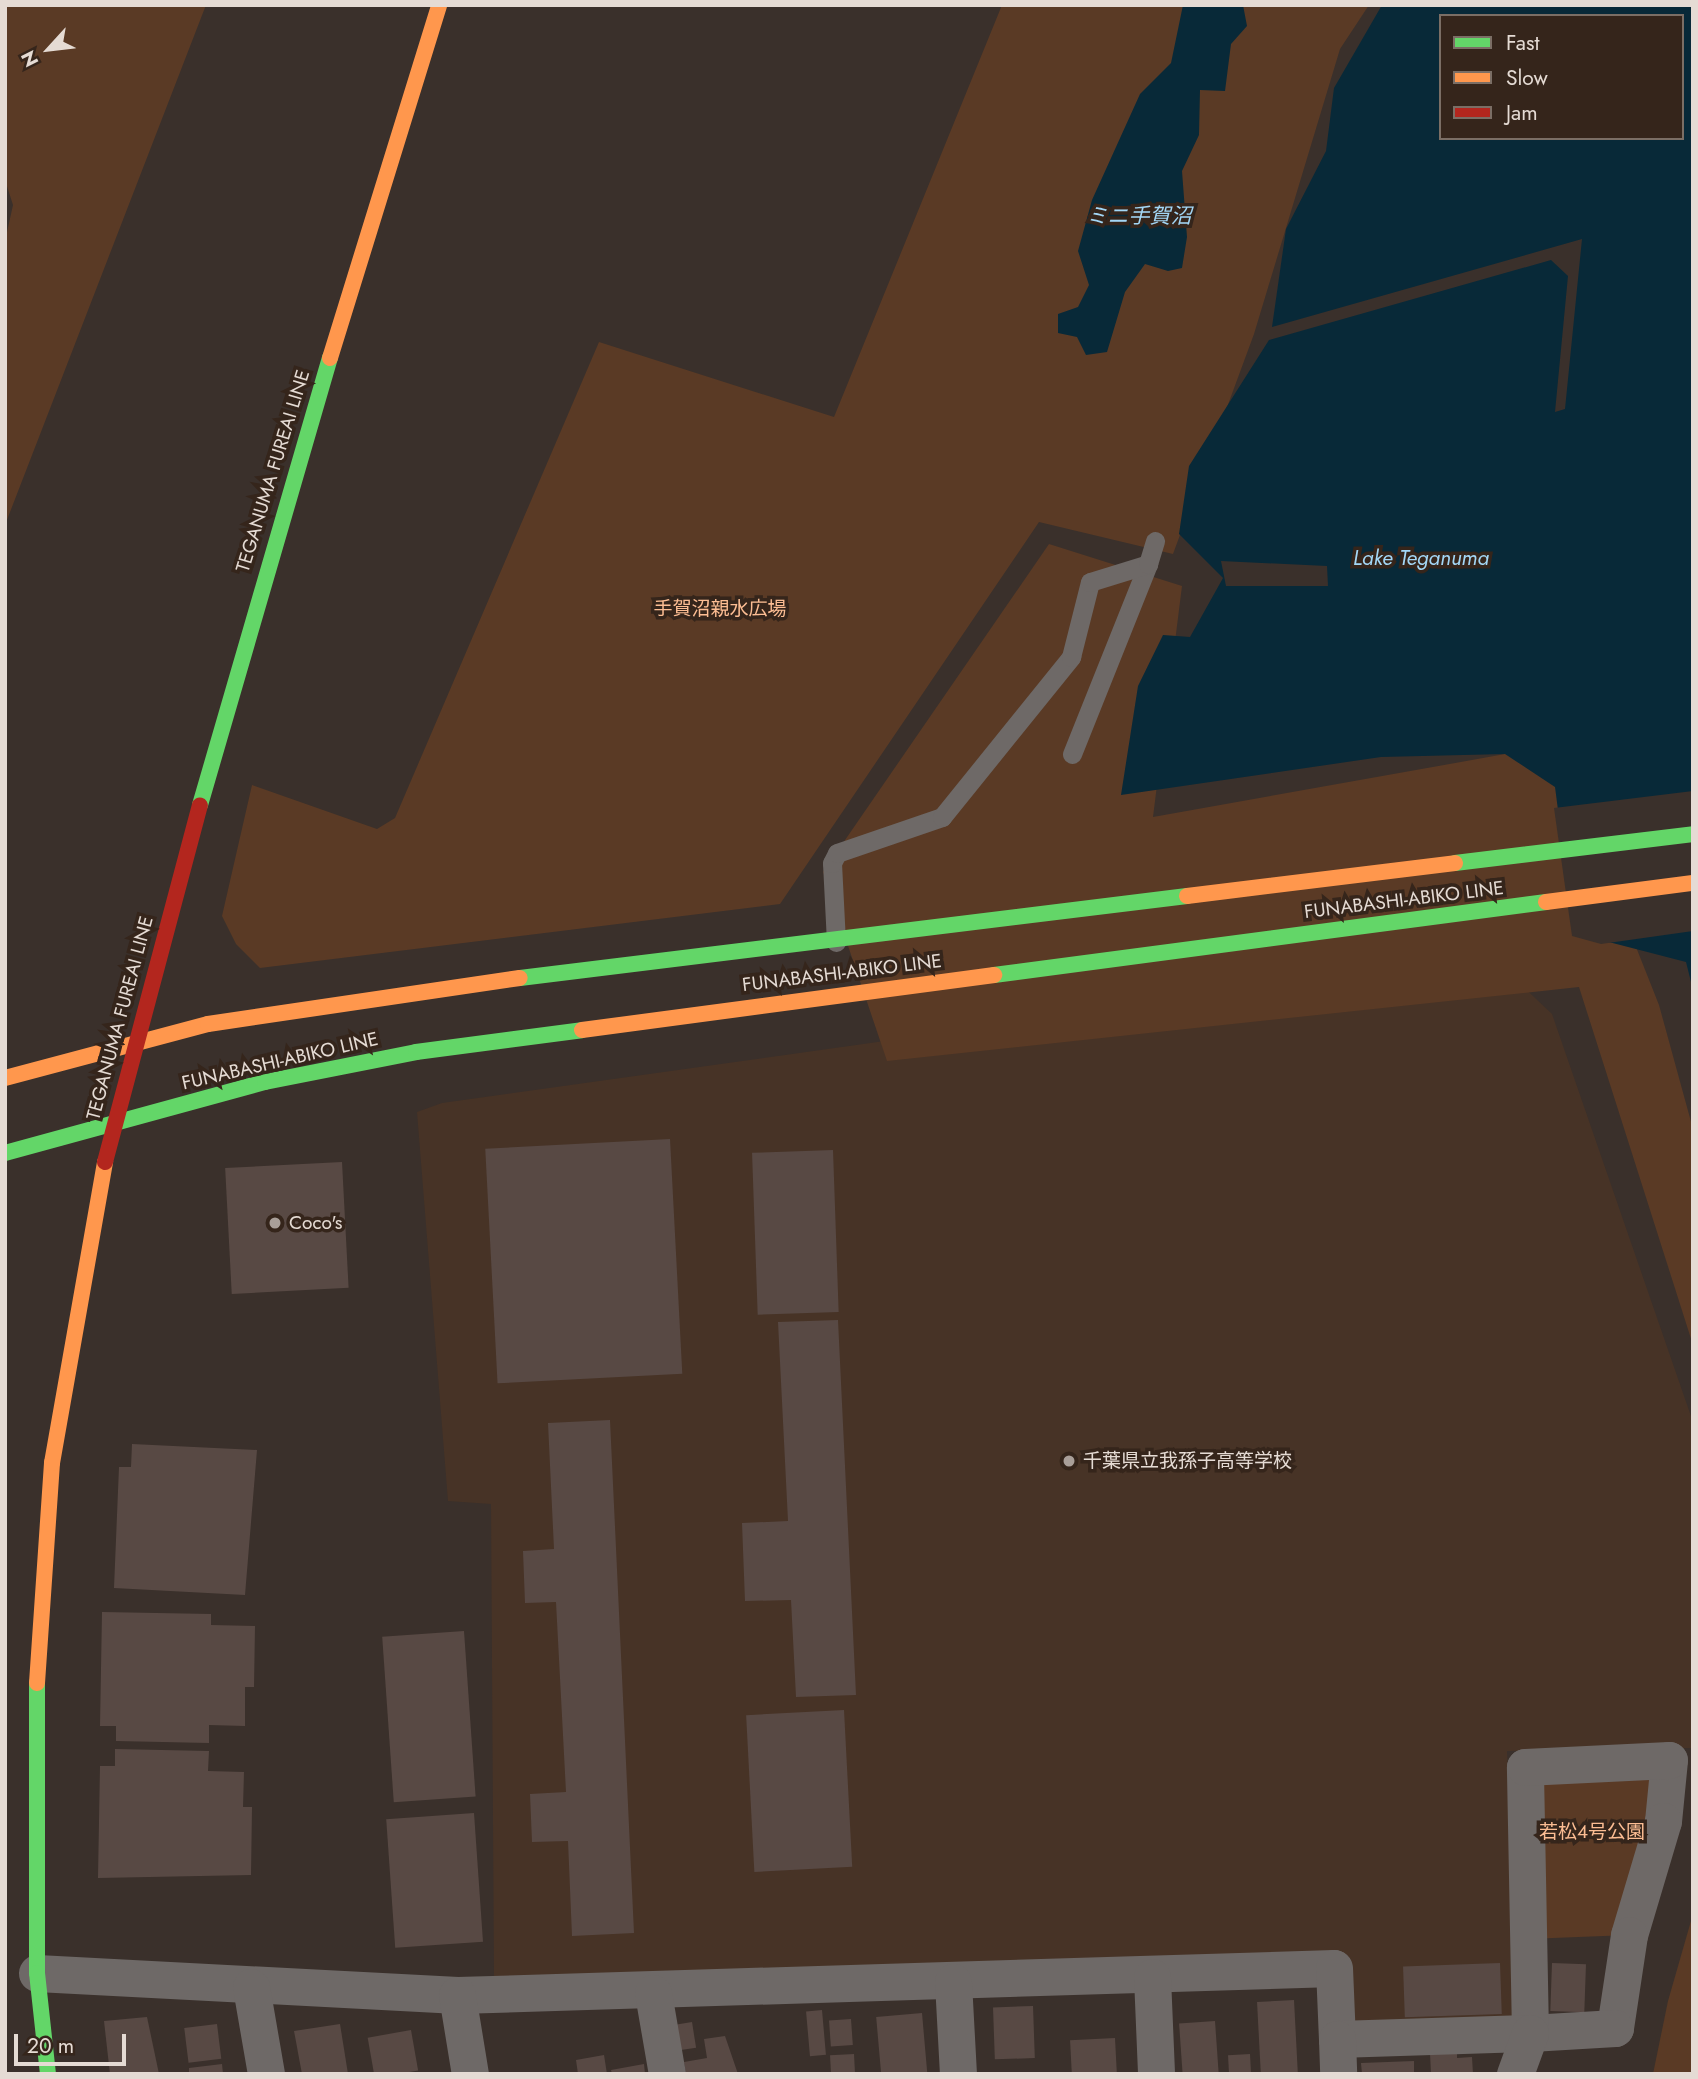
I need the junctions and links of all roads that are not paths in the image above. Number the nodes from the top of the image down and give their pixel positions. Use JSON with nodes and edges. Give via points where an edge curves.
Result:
{"nodes":[{"id":1,"x":439,"y":5,"type":"edge"},
{"id":2,"x":1155,"y":541,"type":"dead end"},
{"id":3,"x":1148,"y":564,"type":"junction"},
{"id":4,"x":1072,"y":754,"type":"dead end"},
{"id":5,"x":1693,"y":834,"type":"edge"},
{"id":6,"x":1693,"y":883,"type":"edge"},
{"id":7,"x":845,"y":941,"type":"junction"},
{"id":8,"x":140,"y":1040,"type":"junction"},
{"id":9,"x":5,"y":1078,"type":"edge"},
{"id":10,"x":113,"y":1124,"type":"junction"},
{"id":11,"x":5,"y":1153,"type":"edge"},
{"id":12,"x":37,"y":1973,"type":"junction"},
{"id":13,"x":1152,"y":1977,"type":"junction"},
{"id":14,"x":953,"y":1982,"type":"junction"},
{"id":15,"x":251,"y":1987,"type":"junction"},
{"id":16,"x":653,"y":1993,"type":"junction"},
{"id":17,"x":457,"y":1996,"type":"junction"},
{"id":18,"x":1530,"y":2033,"type":"junction"},
{"id":19,"x":1337,"y":2056,"type":"edge"},
{"id":20,"x":48,"y":2074,"type":"edge"},
{"id":21,"x":266,"y":2074,"type":"edge"},
{"id":22,"x":470,"y":2074,"type":"edge"},
{"id":23,"x":667,"y":2074,"type":"edge"},
{"id":24,"x":958,"y":2074,"type":"edge"},
{"id":25,"x":1156,"y":2074,"type":"edge"},
{"id":26,"x":1515,"y":2074,"type":"edge"}],
"edges":[{"from":1,"to":8,"type":"main road","name":"TEGANUMA FUREAI LINE","via":[[266,565]]},
{"from":2,"to":3,"type":"lane"},
{"from":3,"to":4,"type":"lane"},
{"from":3,"to":7,"type":"lane","via":[[1090,582],[1071,657],[942,817],[837,853],[831,863]]},
{"from":5,"to":7,"type":"main road","name":"FUNABASHI-ABIKO LINE"},
{"from":6,"to":10,"type":"main road","name":"FUNABASHI-ABIKO LINE","via":[[416,1052],[265,1082]]},
{"from":7,"to":8,"type":"main road","name":"FUNABASHI-ABIKO LINE","via":[[403,992]]},
{"from":8,"to":9,"type":"main road","name":"FUNABASHI-ABIKO LINE"},
{"from":8,"to":10,"type":"main road","name":"TEGANUMA FUREAI LINE"},
{"from":10,"to":11,"type":"main road","name":"FUNABASHI-ABIKO LINE"},
{"from":10,"to":12,"type":"main road","name":"TEGANUMA FUREAI LINE","via":[[52,1464],[34,1724]]},
{"from":12,"to":15,"type":"street"},
{"from":12,"to":20,"type":"main road","name":"TEGANUMA FUREAI LINE"},
{"from":13,"to":14,"type":"street"},
{"from":13,"to":19,"type":"street","via":[[1334,1968]]},
{"from":13,"to":25,"type":"street"},
{"from":14,"to":16,"type":"street"},
{"from":14,"to":24,"type":"street"},
{"from":15,"to":17,"type":"street"},
{"from":15,"to":21,"type":"street"},
{"from":16,"to":17,"type":"street"},
{"from":16,"to":23,"type":"street"},
{"from":17,"to":22,"type":"street"},
{"from":18,"to":18,"type":"street","via":[[1525,1767],[1670,1760],[1663,1821],[1629,1935],[1615,2028]]},
{"from":18,"to":19,"type":"street"},
{"from":18,"to":26,"type":"street"}]}
